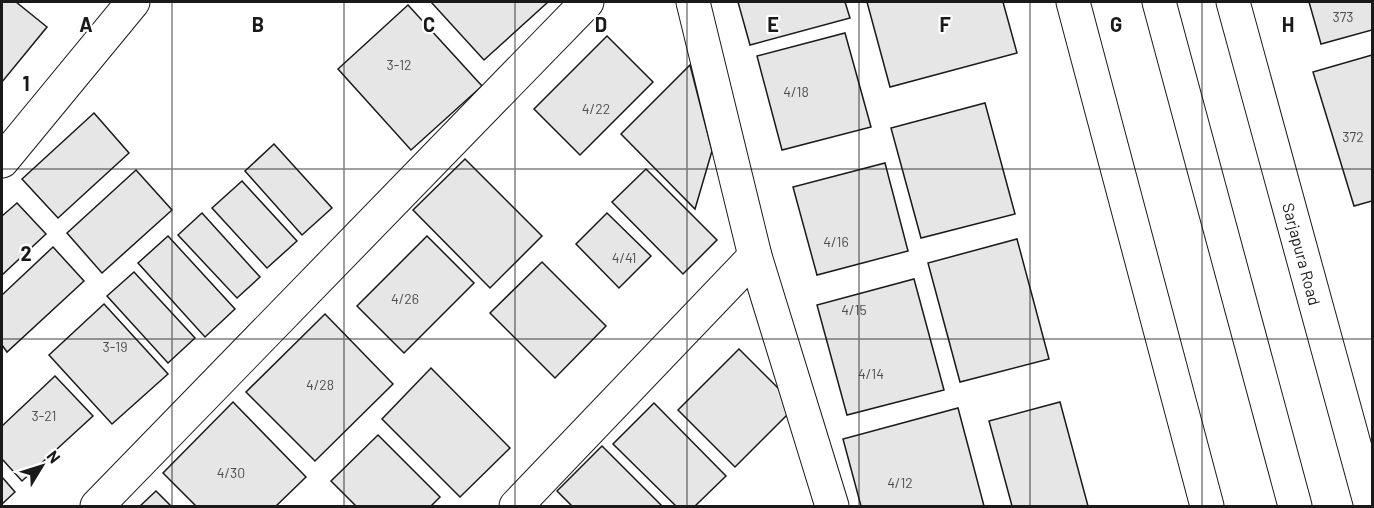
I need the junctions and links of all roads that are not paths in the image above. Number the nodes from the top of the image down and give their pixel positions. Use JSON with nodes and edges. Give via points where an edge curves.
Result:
{"nodes":[{"id":1,"x":133,"y":2,"type":"edge"},
{"id":2,"x":587,"y":2,"type":"edge"},
{"id":3,"x":693,"y":2,"type":"edge"},
{"id":4,"x":1073,"y":2,"type":"edge"},
{"id":5,"x":1159,"y":2,"type":"edge"},
{"id":6,"x":1233,"y":2,"type":"edge"},
{"id":7,"x":4,"y":154,"type":"edge"},
{"id":8,"x":756,"y":256,"type":"junction"},
{"id":9,"x":97,"y":507,"type":"edge"},
{"id":10,"x":516,"y":507,"type":"edge"},
{"id":11,"x":832,"y":507,"type":"edge"},
{"id":12,"x":1207,"y":507,"type":"edge"},
{"id":13,"x":1295,"y":507,"type":"edge"},
{"id":14,"x":1371,"y":507,"type":"edge"}],
"edges":[{"from":1,"to":7,"type":"street"},
{"from":2,"to":9,"type":"street"},
{"from":3,"to":8,"type":"street"},
{"from":4,"to":12,"type":"street"},
{"from":5,"to":13,"type":"street"},
{"from":6,"to":14,"type":"street","name":"Sarjapura Road"},
{"from":8,"to":10,"type":"street"},
{"from":8,"to":11,"type":"street"}]}
